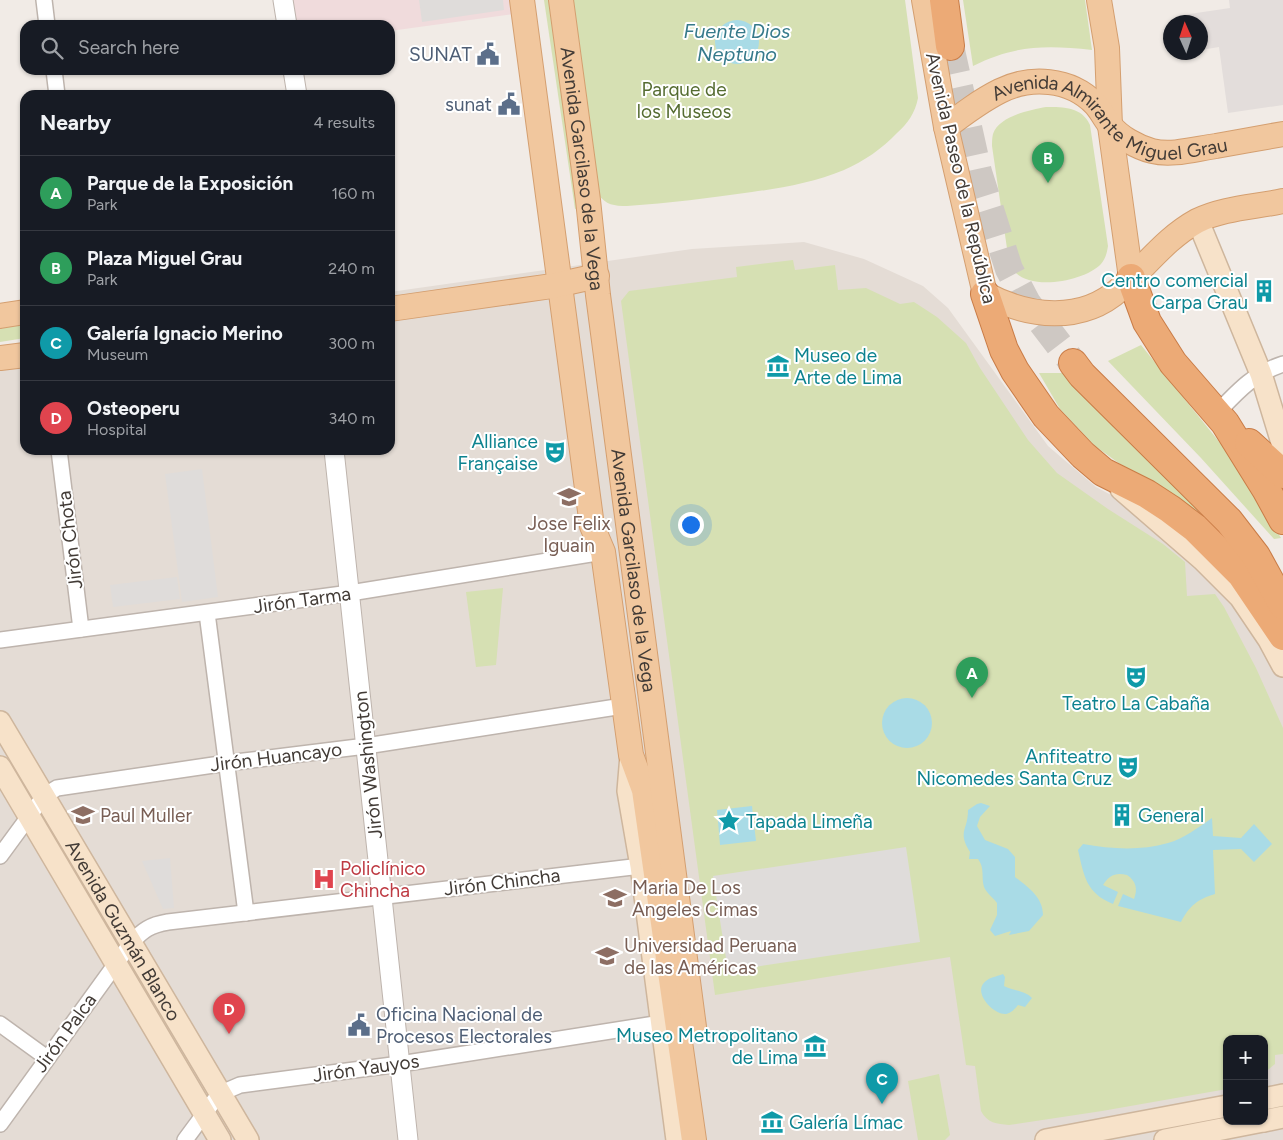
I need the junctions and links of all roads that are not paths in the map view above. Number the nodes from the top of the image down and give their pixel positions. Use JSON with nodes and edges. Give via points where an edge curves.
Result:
{"nodes":[{"id":1,"x":44,"y":0,"type":"edge"},
{"id":2,"x":283,"y":0,"type":"edge"},
{"id":3,"x":522,"y":0,"type":"edge"},
{"id":4,"x":537,"y":0,"type":"edge"},
{"id":5,"x":561,"y":0,"type":"edge"},
{"id":6,"x":924,"y":0,"type":"edge"},
{"id":7,"x":944,"y":0,"type":"edge"},
{"id":8,"x":1099,"y":0,"type":"edge"},
{"id":9,"x":47,"y":20,"type":"edge"},
{"id":10,"x":286,"y":20,"type":"edge"},
{"id":11,"x":950,"y":46,"type":"tunnel mouth"},
{"id":12,"x":55,"y":75,"type":"edge"},
{"id":13,"x":294,"y":75,"type":"edge"},
{"id":14,"x":56,"y":90,"type":"edge"},
{"id":15,"x":296,"y":90,"type":"edge"},
{"id":16,"x":1110,"y":126,"type":"junction"},
{"id":17,"x":946,"y":127,"type":"junction"},
{"id":18,"x":1283,"y":134,"type":"edge"},
{"id":19,"x":1283,"y":201,"type":"edge"},
{"id":20,"x":1198,"y":221,"type":"junction"},
{"id":21,"x":1131,"y":278,"type":"junction"},
{"id":22,"x":577,"y":280,"type":"junction"},
{"id":23,"x":984,"y":294,"type":"junction"},
{"id":24,"x":395,"y":308,"type":"edge"},
{"id":25,"x":20,"y":313,"type":"edge"},
{"id":26,"x":0,"y":316,"type":"edge"},
{"id":27,"x":20,"y":356,"type":"edge"},
{"id":28,"x":0,"y":358,"type":"edge"},
{"id":29,"x":1073,"y":363,"type":"tunnel mouth"},
{"id":30,"x":1283,"y":364,"type":"edge"},
{"id":31,"x":1261,"y":374,"type":"junction"},
{"id":32,"x":1221,"y":418,"type":"junction"},
{"id":33,"x":1283,"y":446,"type":"edge"},
{"id":34,"x":60,"y":455,"type":"edge"},
{"id":35,"x":335,"y":455,"type":"edge"},
{"id":36,"x":1103,"y":472,"type":"junction"},
{"id":37,"x":1283,"y":474,"type":"edge"},
{"id":38,"x":1283,"y":520,"type":"edge"},
{"id":39,"x":603,"y":552,"type":"junction"},
{"id":40,"x":350,"y":593,"type":"junction"},
{"id":41,"x":1283,"y":605,"type":"edge"},
{"id":42,"x":207,"y":613,"type":"junction"},
{"id":43,"x":81,"y":629,"type":"junction"},
{"id":44,"x":1283,"y":636,"type":"edge"},
{"id":45,"x":0,"y":640,"type":"edge"},
{"id":46,"x":1283,"y":666,"type":"edge"},
{"id":47,"x":623,"y":706,"type":"junction"},
{"id":48,"x":0,"y":722,"type":"edge"},
{"id":49,"x":366,"y":746,"type":"junction"},
{"id":50,"x":631,"y":755,"type":"junction"},
{"id":51,"x":227,"y":763,"type":"junction"},
{"id":52,"x":0,"y":767,"type":"edge"},
{"id":53,"x":44,"y":796,"type":"junction"},
{"id":54,"x":29,"y":816,"type":"junction"},
{"id":55,"x":0,"y":856,"type":"edge"},
{"id":56,"x":641,"y":866,"type":"junction"},
{"id":57,"x":382,"y":896,"type":"junction"},
{"id":58,"x":246,"y":913,"type":"junction"},
{"id":59,"x":130,"y":943,"type":"junction"},
{"id":60,"x":116,"y":964,"type":"junction"},
{"id":61,"x":0,"y":1024,"type":"edge"},
{"id":62,"x":661,"y":1024,"type":"junction"},
{"id":63,"x":47,"y":1058,"type":"junction"},
{"id":64,"x":400,"y":1064,"type":"junction"},
{"id":65,"x":220,"y":1094,"type":"junction"},
{"id":66,"x":1283,"y":1095,"type":"edge"},
{"id":67,"x":1268,"y":1098,"type":"edge"},
{"id":68,"x":1223,"y":1107,"type":"edge"},
{"id":69,"x":204,"y":1113,"type":"junction"},
{"id":70,"x":1283,"y":1117,"type":"edge"},
{"id":71,"x":1268,"y":1120,"type":"edge"},
{"id":72,"x":0,"y":1124,"type":"edge"},
{"id":73,"x":1249,"y":1125,"type":"edge"},
{"id":74,"x":1207,"y":1136,"type":"edge"},
{"id":75,"x":186,"y":1140,"type":"edge"},
{"id":76,"x":220,"y":1140,"type":"edge"},
{"id":77,"x":248,"y":1140,"type":"edge"},
{"id":78,"x":408,"y":1140,"type":"edge"},
{"id":79,"x":677,"y":1140,"type":"edge"},
{"id":80,"x":694,"y":1140,"type":"edge"},
{"id":81,"x":709,"y":1140,"type":"edge"},
{"id":82,"x":1046,"y":1140,"type":"edge"},
{"id":83,"x":1165,"y":1140,"type":"edge"}],
"edges":[{"from":1,"to":9,"type":"street"},
{"from":2,"to":10,"type":"street"},
{"from":3,"to":22,"type":"main road","name":"Avenida Garcilaso de la Vega","via":[[549,205]]},
{"from":4,"to":22,"type":"main road","name":"Avenida Garcilaso de la Vega"},
{"from":5,"to":22,"type":"main road","name":"Avenida Garcilaso de la Vega","via":[[588,200]]},
{"from":6,"to":17,"type":"main road","name":"Avenida Paseo de la República"},
{"from":7,"to":11,"type":"highway"},
{"from":8,"to":16,"type":"main road","via":[[1106,48]]},
{"from":12,"to":14,"type":"street"},
{"from":13,"to":15,"type":"street"},
{"from":16,"to":17,"type":"main road","name":"Avenida Almirante Miguel Grau","via":[[1102,112],[1084,94],[1067,85],[1048,81],[1001,90]]},
{"from":16,"to":18,"type":"main road","name":"Avenida Almirante Miguel Grau","via":[[1139,146],[1168,153]]},
{"from":16,"to":21,"type":"main road"},
{"from":17,"to":23,"type":"main road","name":"Avenida Paseo de la República"},
{"from":19,"to":20,"type":"main road","via":[[1223,212]]},
{"from":20,"to":21,"type":"main road","via":[[1171,238]]},
{"from":20,"to":31,"type":"main road"},
{"from":21,"to":23,"type":"main road","via":[[1105,300],[1082,309],[1058,313],[1025,311]]},
{"from":21,"to":32,"type":"highway","via":[[1146,322],[1173,363]]},
{"from":22,"to":24,"type":"main road"},
{"from":22,"to":39,"type":"main road","name":"Avenida Garcilaso de la Vega","via":[[607,524]]},
{"from":22,"to":81,"type":"main road","name":"Avenida Garcilaso de la Vega"},
{"from":23,"to":36,"type":"highway","name":"Avenida Paseo de la República","via":[[1004,350],[1028,391],[1046,416]]},
{"from":25,"to":26,"type":"main road"},
{"from":27,"to":28,"type":"main road"},
{"from":29,"to":41,"type":"highway","via":[[1229,521],[1256,556]]},
{"from":30,"to":31,"type":"street"},
{"from":31,"to":32,"type":"street","via":[[1244,385]]},
{"from":31,"to":33,"type":"main road"},
{"from":32,"to":37,"type":"highway"},
{"from":32,"to":38,"type":"highway"},
{"from":34,"to":43,"type":"street","name":"Jirón Chota"},
{"from":35,"to":40,"type":"street","name":"Jirón Washington"},
{"from":36,"to":44,"type":"highway","via":[[1147,494],[1195,528],[1241,574]]},
{"from":36,"to":46,"type":"main road","name":"Avenida Paseo de la República","via":[[1240,597]]},
{"from":39,"to":40,"type":"street","name":"Jirón Tarma"},
{"from":39,"to":47,"type":"main road","name":"Avenida Garcilaso de la Vega"},
{"from":40,"to":42,"type":"street","name":"Jirón Tarma"},
{"from":40,"to":49,"type":"street","name":"Jirón Washington"},
{"from":42,"to":43,"type":"street","name":"Jirón Tarma"},
{"from":42,"to":51,"type":"street"},
{"from":43,"to":45,"type":"street","name":"Jirón Tarma"},
{"from":47,"to":49,"type":"street","name":"Jirón Huancayo"},
{"from":47,"to":50,"type":"main road","name":"Avenida Garcilaso de la Vega"},
{"from":48,"to":53,"type":"main road","name":"Avenida Guzmán Blanco"},
{"from":49,"to":51,"type":"street","name":"Jirón Huancayo"},
{"from":49,"to":57,"type":"street","name":"Jirón Washington"},
{"from":50,"to":56,"type":"main road","name":"Avenida Garcilaso de la Vega","via":[[628,791]]},
{"from":50,"to":80,"type":"main road","name":"Avenida Garcilaso de la Vega","via":[[644,790]]},
{"from":51,"to":53,"type":"street","name":"Jirón Huancayo","via":[[57,788]]},
{"from":51,"to":58,"type":"street"},
{"from":52,"to":54,"type":"main road","name":"Avenida Guzmán Blanco"},
{"from":53,"to":54,"type":"street"},
{"from":53,"to":59,"type":"main road","name":"Avenida Guzmán Blanco"},
{"from":54,"to":55,"type":"street"},
{"from":54,"to":60,"type":"main road","name":"Avenida Guzmán Blanco"},
{"from":56,"to":57,"type":"street","name":"Jirón Chincha"},
{"from":56,"to":62,"type":"main road","name":"Avenida Garcilaso de la Vega"},
{"from":57,"to":58,"type":"street","name":"Jirón Chincha"},
{"from":57,"to":64,"type":"street","name":"Jirón Washington"},
{"from":58,"to":59,"type":"street","name":"Jirón Chincha","via":[[159,924],[144,930]]},
{"from":59,"to":60,"type":"street","name":"Jirón Palca"},
{"from":59,"to":65,"type":"main road","name":"Avenida Guzmán Blanco"},
{"from":60,"to":63,"type":"street","name":"Jirón Palca"},
{"from":60,"to":69,"type":"main road","name":"Avenida Guzmán Blanco"},
{"from":61,"to":63,"type":"street"},
{"from":62,"to":64,"type":"street","name":"Jirón Yauyos"},
{"from":62,"to":79,"type":"main road","name":"Avenida Garcilaso de la Vega"},
{"from":63,"to":72,"type":"street","name":"Jirón Palca"},
{"from":64,"to":65,"type":"street","name":"Jirón Yauyos","via":[[240,1085]]},
{"from":64,"to":78,"type":"street","name":"Jirón Washington"},
{"from":65,"to":69,"type":"street"},
{"from":65,"to":77,"type":"main road","name":"Avenida Guzmán Blanco"},
{"from":66,"to":67,"type":"main road"},
{"from":68,"to":82,"type":"main road"},
{"from":69,"to":75,"type":"street"},
{"from":69,"to":76,"type":"main road","name":"Avenida Guzmán Blanco"},
{"from":70,"to":71,"type":"main road"},
{"from":73,"to":74,"type":"main road"},
{"from":74,"to":83,"type":"main road"}]}
